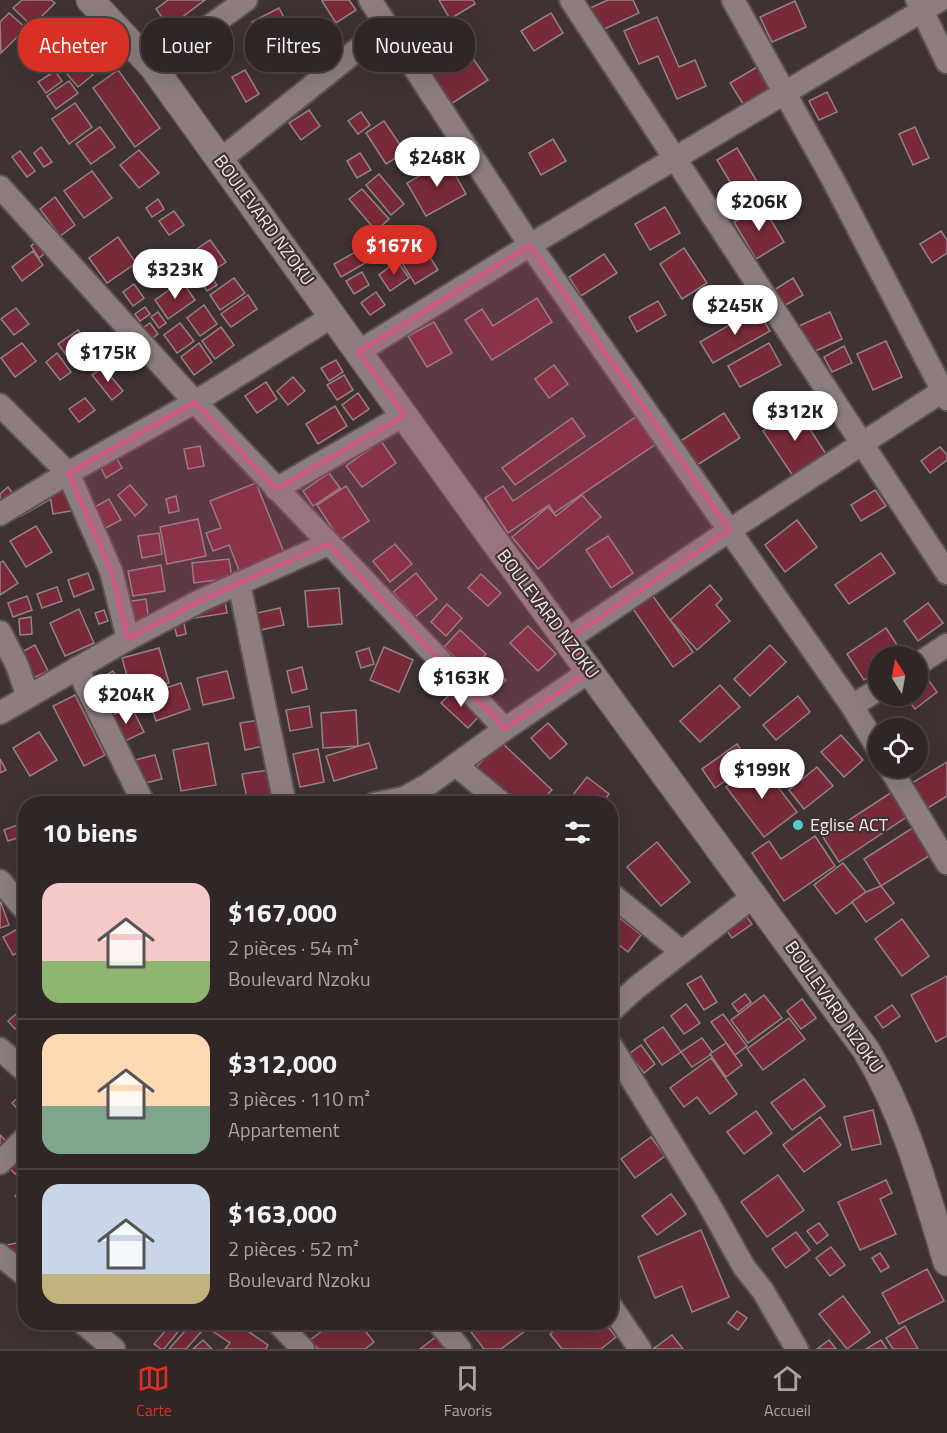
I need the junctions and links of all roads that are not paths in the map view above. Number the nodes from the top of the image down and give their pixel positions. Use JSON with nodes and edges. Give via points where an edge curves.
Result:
{"nodes":[{"id":1,"x":90,"y":0,"type":"edge"},
{"id":2,"x":370,"y":0,"type":"edge"},
{"id":3,"x":571,"y":0,"type":"edge"},
{"id":4,"x":734,"y":0,"type":"edge"},
{"id":5,"x":241,"y":2,"type":"edge"},
{"id":6,"x":926,"y":3,"type":"edge"},
{"id":7,"x":219,"y":18,"type":"edge"},
{"id":8,"x":382,"y":18,"type":"edge"},
{"id":9,"x":354,"y":52,"type":"edge"},
{"id":10,"x":141,"y":54,"type":"edge"},
{"id":11,"x":947,"y":62,"type":"edge"},
{"id":12,"x":157,"y":72,"type":"edge"},
{"id":13,"x":417,"y":72,"type":"edge"},
{"id":14,"x":784,"y":93,"type":"junction"},
{"id":15,"x":676,"y":159,"type":"junction"},
{"id":16,"x":220,"y":160,"type":"junction"},
{"id":17,"x":0,"y":187,"type":"edge"},
{"id":18,"x":530,"y":245,"type":"junction"},
{"id":19,"x":333,"y":316,"type":"junction"},
{"id":20,"x":358,"y":352,"type":"junction"},
{"id":21,"x":945,"y":392,"type":"edge"},
{"id":22,"x":195,"y":402,"type":"junction"},
{"id":23,"x":0,"y":405,"type":"edge"},
{"id":24,"x":404,"y":415,"type":"junction"},
{"id":25,"x":862,"y":445,"type":"junction"},
{"id":26,"x":68,"y":473,"type":"junction"},
{"id":27,"x":276,"y":489,"type":"junction"},
{"id":28,"x":0,"y":514,"type":"edge"},
{"id":29,"x":730,"y":530,"type":"junction"},
{"id":30,"x":328,"y":544,"type":"junction"},
{"id":31,"x":947,"y":573,"type":"edge"},
{"id":32,"x":239,"y":583,"type":"junction"},
{"id":33,"x":0,"y":632,"type":"edge"},
{"id":34,"x":128,"y":639,"type":"junction"},
{"id":35,"x":567,"y":640,"type":"junction"},
{"id":36,"x":947,"y":645,"type":"edge"},
{"id":37,"x":928,"y":657,"type":"edge"},
{"id":38,"x":77,"y":668,"type":"junction"},
{"id":39,"x":590,"y":671,"type":"junction"},
{"id":40,"x":868,"y":696,"type":"edge"},
{"id":41,"x":28,"y":697,"type":"junction"},
{"id":42,"x":852,"y":706,"type":"junction"},
{"id":43,"x":0,"y":713,"type":"edge"},
{"id":44,"x":505,"y":729,"type":"junction"},
{"id":45,"x":868,"y":732,"type":"edge"},
{"id":46,"x":457,"y":766,"type":"junction"},
{"id":47,"x":896,"y":778,"type":"edge"},
{"id":48,"x":140,"y":796,"type":"edge"},
{"id":49,"x":283,"y":796,"type":"edge"},
{"id":50,"x":413,"y":796,"type":"edge"},
{"id":51,"x":493,"y":796,"type":"edge"},
{"id":52,"x":947,"y":863,"type":"edge"},
{"id":53,"x":755,"y":895,"type":"junction"},
{"id":54,"x":618,"y":900,"type":"edge"},
{"id":55,"x":682,"y":952,"type":"junction"},
{"id":56,"x":618,"y":1005,"type":"edge"},
{"id":57,"x":0,"y":1049,"type":"edge"},
{"id":58,"x":618,"y":1057,"type":"edge"},
{"id":59,"x":18,"y":1065,"type":"edge"},
{"id":60,"x":18,"y":1145,"type":"edge"},
{"id":61,"x":0,"y":1163,"type":"edge"},
{"id":62,"x":0,"y":1255,"type":"edge"},
{"id":63,"x":947,"y":1262,"type":"edge"},
{"id":64,"x":18,"y":1270,"type":"edge"},
{"id":65,"x":618,"y":1317,"type":"edge"},
{"id":66,"x":91,"y":1330,"type":"edge"},
{"id":67,"x":444,"y":1330,"type":"edge"},
{"id":68,"x":114,"y":1349,"type":"edge"},
{"id":69,"x":460,"y":1349,"type":"edge"},
{"id":70,"x":640,"y":1349,"type":"edge"},
{"id":71,"x":797,"y":1349,"type":"edge"}],
"edges":[{"from":1,"to":10,"type":"street","name":"BOULEVARD NZOKU"},
{"from":2,"to":8,"type":"street"},
{"from":3,"to":15,"type":"street"},
{"from":4,"to":14,"type":"street"},
{"from":5,"to":7,"type":"street"},
{"from":6,"to":11,"type":"street"},
{"from":6,"to":14,"type":"street"},
{"from":9,"to":16,"type":"street"},
{"from":12,"to":16,"type":"street","name":"BOULEVARD NZOKU"},
{"from":13,"to":18,"type":"street"},
{"from":14,"to":15,"type":"street"},
{"from":14,"to":21,"type":"street"},
{"from":15,"to":18,"type":"street"},
{"from":15,"to":25,"type":"street"},
{"from":16,"to":19,"type":"street","name":"BOULEVARD NZOKU"},
{"from":17,"to":22,"type":"street"},
{"from":18,"to":20,"type":"street"},
{"from":18,"to":29,"type":"street"},
{"from":19,"to":20,"type":"street","name":"BOULEVARD NZOKU"},
{"from":19,"to":22,"type":"street"},
{"from":20,"to":24,"type":"street","name":"BOULEVARD NZOKU"},
{"from":21,"to":25,"type":"street"},
{"from":22,"to":26,"type":"street"},
{"from":22,"to":27,"type":"street"},
{"from":23,"to":26,"type":"street"},
{"from":24,"to":27,"type":"street"},
{"from":24,"to":35,"type":"street","name":"BOULEVARD NZOKU"},
{"from":25,"to":29,"type":"street"},
{"from":25,"to":31,"type":"street"},
{"from":26,"to":28,"type":"street"},
{"from":26,"to":34,"type":"street","via":[[111,571]]},
{"from":27,"to":30,"type":"street"},
{"from":29,"to":35,"type":"street"},
{"from":29,"to":42,"type":"street"},
{"from":30,"to":32,"type":"street"},
{"from":30,"to":44,"type":"street"},
{"from":32,"to":34,"type":"street"},
{"from":32,"to":49,"type":"street"},
{"from":33,"to":41,"type":"street"},
{"from":34,"to":38,"type":"street"},
{"from":35,"to":39,"type":"street","name":"BOULEVARD NZOKU"},
{"from":36,"to":37,"type":"street"},
{"from":38,"to":41,"type":"street"},
{"from":38,"to":48,"type":"street"},
{"from":39,"to":44,"type":"street"},
{"from":39,"to":53,"type":"street","name":"BOULEVARD NZOKU"},
{"from":40,"to":42,"type":"street"},
{"from":41,"to":43,"type":"street"},
{"from":42,"to":45,"type":"street"},
{"from":44,"to":46,"type":"street"},
{"from":46,"to":50,"type":"street"},
{"from":46,"to":51,"type":"street"},
{"from":47,"to":52,"type":"street"},
{"from":53,"to":55,"type":"street"},
{"from":53,"to":63,"type":"street","name":"BOULEVARD NZOKU","via":[[886,1083],[901,1117]]},
{"from":54,"to":55,"type":"street"},
{"from":55,"to":56,"type":"street"},
{"from":57,"to":59,"type":"street"},
{"from":58,"to":71,"type":"street"},
{"from":60,"to":61,"type":"street"},
{"from":62,"to":64,"type":"street"},
{"from":65,"to":70,"type":"street"},
{"from":66,"to":68,"type":"street"},
{"from":67,"to":69,"type":"street"}]}
